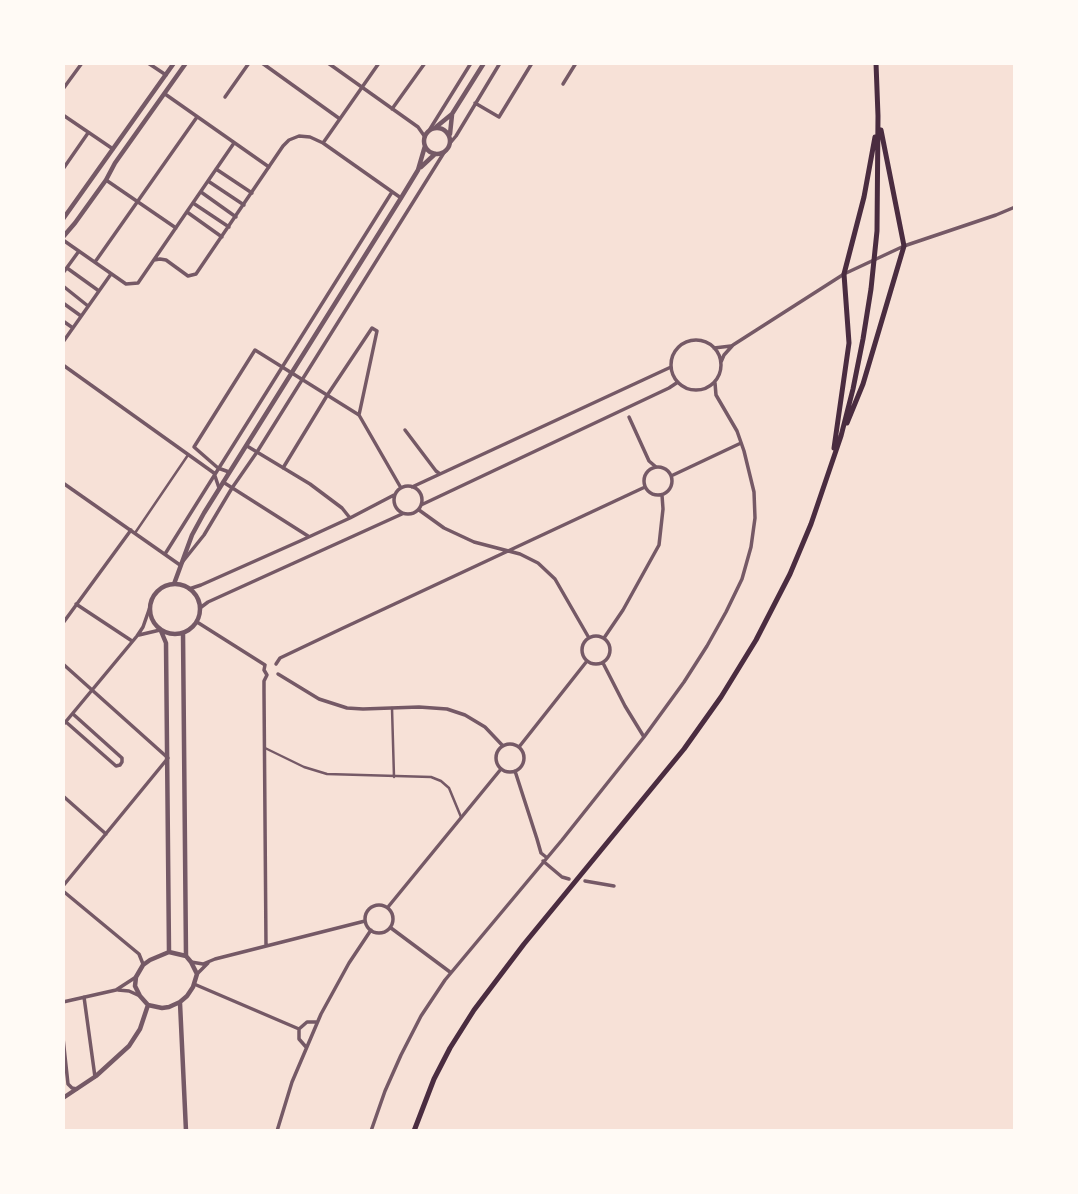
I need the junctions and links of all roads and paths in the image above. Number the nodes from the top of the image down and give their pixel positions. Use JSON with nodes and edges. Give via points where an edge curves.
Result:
{"nodes":[{"id":1,"x":82,"y":63,"type":"edge"},
{"id":2,"x":148,"y":63,"type":"edge"},
{"id":3,"x":174,"y":63,"type":"edge"},
{"id":4,"x":186,"y":63,"type":"edge"},
{"id":5,"x":249,"y":63,"type":"edge"},
{"id":6,"x":262,"y":63,"type":"edge"},
{"id":7,"x":328,"y":63,"type":"edge"},
{"id":8,"x":379,"y":63,"type":"edge"},
{"id":9,"x":425,"y":63,"type":"edge"},
{"id":10,"x":471,"y":63,"type":"edge"},
{"id":11,"x":484,"y":63,"type":"edge"},
{"id":12,"x":500,"y":63,"type":"edge"},
{"id":13,"x":531,"y":63,"type":"edge"},
{"id":14,"x":576,"y":63,"type":"edge"},
{"id":15,"x":876,"y":63,"type":"edge"},
{"id":16,"x":166,"y":75,"type":"junction"},
{"id":17,"x":563,"y":84,"type":"dead end"},
{"id":18,"x":362,"y":88,"type":"junction"},
{"id":19,"x":63,"y":89,"type":"edge"},
{"id":20,"x":164,"y":94,"type":"junction"},
{"id":21,"x":225,"y":97,"type":"dead end"},
{"id":22,"x":475,"y":103,"type":"junction"},
{"id":23,"x":392,"y":109,"type":"junction"},
{"id":24,"x":452,"y":114,"type":"junction"},
{"id":25,"x":63,"y":116,"type":"edge"},
{"id":26,"x":878,"y":116,"type":"junction"},
{"id":27,"x":197,"y":117,"type":"junction"},
{"id":28,"x":340,"y":119,"type":"junction"},
{"id":29,"x":418,"y":127,"type":"junction"},
{"id":30,"x":432,"y":129,"type":"junction"},
{"id":31,"x":88,"y":133,"type":"junction"},
{"id":32,"x":425,"y":137,"type":"junction"},
{"id":33,"x":450,"y":139,"type":"junction"},
{"id":34,"x":234,"y":143,"type":"junction"},
{"id":35,"x":323,"y":143,"type":"junction"},
{"id":36,"x":425,"y":146,"type":"junction"},
{"id":37,"x":113,"y":149,"type":"junction"},
{"id":38,"x":445,"y":151,"type":"junction"},
{"id":39,"x":436,"y":153,"type":"junction"},
{"id":40,"x":269,"y":167,"type":"junction"},
{"id":41,"x":63,"y":169,"type":"edge"},
{"id":42,"x":216,"y":169,"type":"junction"},
{"id":43,"x":418,"y":170,"type":"junction"},
{"id":44,"x":106,"y":180,"type":"junction"},
{"id":45,"x":208,"y":180,"type":"junction"},
{"id":46,"x":201,"y":192,"type":"junction"},
{"id":47,"x":392,"y":192,"type":"junction"},
{"id":48,"x":252,"y":193,"type":"junction"},
{"id":49,"x":401,"y":198,"type":"junction"},
{"id":50,"x":137,"y":201,"type":"junction"},
{"id":51,"x":193,"y":203,"type":"junction"},
{"id":52,"x":244,"y":205,"type":"junction"},
{"id":53,"x":1015,"y":207,"type":"edge"},
{"id":54,"x":65,"y":211,"type":"edge"},
{"id":55,"x":187,"y":212,"type":"junction"},
{"id":56,"x":236,"y":217,"type":"junction"},
{"id":57,"x":63,"y":219,"type":"edge"},
{"id":58,"x":176,"y":228,"type":"junction"},
{"id":59,"x":229,"y":228,"type":"junction"},
{"id":60,"x":222,"y":237,"type":"junction"},
{"id":61,"x":63,"y":238,"type":"edge"},
{"id":62,"x":904,"y":246,"type":"junction"},
{"id":63,"x":79,"y":251,"type":"junction"},
{"id":64,"x":154,"y":260,"type":"junction"},
{"id":65,"x":95,"y":262,"type":"junction"},
{"id":66,"x":67,"y":268,"type":"junction"},
{"id":67,"x":63,"y":273,"type":"edge"},
{"id":68,"x":111,"y":274,"type":"junction"},
{"id":69,"x":844,"y":274,"type":"junction"},
{"id":70,"x":63,"y":286,"type":"edge"},
{"id":71,"x":99,"y":292,"type":"junction"},
{"id":72,"x":63,"y":303,"type":"edge"},
{"id":73,"x":88,"y":306,"type":"junction"},
{"id":74,"x":81,"y":316,"type":"junction"},
{"id":75,"x":63,"y":321,"type":"edge"},
{"id":76,"x":72,"y":328,"type":"junction"},
{"id":77,"x":63,"y":342,"type":"edge"},
{"id":78,"x":733,"y":345,"type":"junction"},
{"id":79,"x":714,"y":348,"type":"junction"},
{"id":80,"x":721,"y":362,"type":"junction"},
{"id":81,"x":63,"y":366,"type":"edge"},
{"id":82,"x":282,"y":367,"type":"junction"},
{"id":83,"x":671,"y":367,"type":"junction"},
{"id":84,"x":290,"y":373,"type":"junction"},
{"id":85,"x":302,"y":379,"type":"junction"},
{"id":86,"x":678,"y":382,"type":"junction"},
{"id":87,"x":715,"y":383,"type":"junction"},
{"id":88,"x":704,"y":389,"type":"junction"},
{"id":89,"x":328,"y":394,"type":"junction"},
{"id":90,"x":716,"y":395,"type":"junction"},
{"id":91,"x":631,"y":407,"type":"junction"},
{"id":92,"x":615,"y":414,"type":"junction"},
{"id":93,"x":359,"y":415,"type":"junction"},
{"id":94,"x":629,"y":417,"type":"junction"},
{"id":95,"x":405,"y":430,"type":"dead end"},
{"id":96,"x":841,"y":436,"type":"junction"},
{"id":97,"x":741,"y":443,"type":"junction"},
{"id":98,"x":247,"y":446,"type":"junction"},
{"id":99,"x":257,"y":452,"type":"junction"},
{"id":100,"x":189,"y":454,"type":"junction"},
{"id":101,"x":649,"y":461,"type":"junction"},
{"id":102,"x":831,"y":465,"type":"junction"},
{"id":103,"x":656,"y":467,"type":"junction"},
{"id":104,"x":218,"y":468,"type":"junction"},
{"id":105,"x":283,"y":468,"type":"junction"},
{"id":106,"x":649,"y":470,"type":"junction"},
{"id":107,"x":229,"y":472,"type":"junction"},
{"id":108,"x":214,"y":473,"type":"junction"},
{"id":109,"x":440,"y":474,"type":"junction"},
{"id":110,"x":671,"y":476,"type":"junction"},
{"id":111,"x":223,"y":482,"type":"junction"},
{"id":112,"x":63,"y":483,"type":"edge"},
{"id":113,"x":412,"y":487,"type":"junction"},
{"id":114,"x":645,"y":487,"type":"junction"},
{"id":115,"x":219,"y":488,"type":"junction"},
{"id":116,"x":232,"y":488,"type":"junction"},
{"id":117,"x":401,"y":488,"type":"junction"},
{"id":118,"x":394,"y":495,"type":"junction"},
{"id":119,"x":662,"y":495,"type":"junction"},
{"id":120,"x":420,"y":507,"type":"junction"},
{"id":121,"x":402,"y":514,"type":"junction"},
{"id":122,"x":350,"y":518,"type":"junction"},
{"id":123,"x":133,"y":532,"type":"junction"},
{"id":124,"x":309,"y":536,"type":"junction"},
{"id":125,"x":506,"y":551,"type":"junction"},
{"id":126,"x":164,"y":554,"type":"junction"},
{"id":127,"x":180,"y":565,"type":"junction"},
{"id":128,"x":174,"y":584,"type":"junction"},
{"id":129,"x":189,"y":589,"type":"junction"},
{"id":130,"x":76,"y":604,"type":"junction"},
{"id":131,"x":149,"y":607,"type":"junction"},
{"id":132,"x":200,"y":608,"type":"junction"},
{"id":133,"x":197,"y":622,"type":"junction"},
{"id":134,"x":63,"y":623,"type":"edge"},
{"id":135,"x":161,"y":630,"type":"junction"},
{"id":136,"x":183,"y":633,"type":"junction"},
{"id":137,"x":137,"y":636,"type":"junction"},
{"id":138,"x":589,"y":638,"type":"junction"},
{"id":139,"x":604,"y":638,"type":"junction"},
{"id":140,"x":132,"y":641,"type":"junction"},
{"id":141,"x":586,"y":661,"type":"junction"},
{"id":142,"x":603,"y":663,"type":"junction"},
{"id":143,"x":63,"y":664,"type":"edge"},
{"id":144,"x":276,"y":664,"type":"junction"},
{"id":145,"x":265,"y":666,"type":"junction"},
{"id":146,"x":278,"y":674,"type":"junction"},
{"id":147,"x":267,"y":675,"type":"junction"},
{"id":148,"x":93,"y":690,"type":"junction"},
{"id":149,"x":392,"y":708,"type":"junction"},
{"id":150,"x":73,"y":714,"type":"junction"},
{"id":151,"x":64,"y":724,"type":"edge"},
{"id":152,"x":644,"y":737,"type":"junction"},
{"id":153,"x":503,"y":746,"type":"junction"},
{"id":154,"x":519,"y":747,"type":"junction"},
{"id":155,"x":264,"y":748,"type":"junction"},
{"id":156,"x":168,"y":758,"type":"junction"},
{"id":157,"x":501,"y":769,"type":"junction"},
{"id":158,"x":515,"y":771,"type":"junction"},
{"id":159,"x":394,"y":777,"type":"junction"},
{"id":160,"x":63,"y":796,"type":"edge"},
{"id":161,"x":461,"y":817,"type":"junction"},
{"id":162,"x":106,"y":834,"type":"junction"},
{"id":163,"x":545,"y":859,"type":"junction"},
{"id":164,"x":569,"y":879,"type":"dead end"},
{"id":165,"x":585,"y":881,"type":"dead end"},
{"id":166,"x":614,"y":886,"type":"dead end"},
{"id":167,"x":63,"y":888,"type":"edge"},
{"id":168,"x":388,"y":907,"type":"junction"},
{"id":169,"x":365,"y":921,"type":"junction"},
{"id":170,"x":390,"y":928,"type":"junction"},
{"id":171,"x":371,"y":930,"type":"junction"},
{"id":172,"x":266,"y":946,"type":"junction"},
{"id":173,"x":169,"y":952,"type":"junction"},
{"id":174,"x":186,"y":956,"type":"junction"},
{"id":175,"x":209,"y":961,"type":"junction"},
{"id":176,"x":191,"y":962,"type":"junction"},
{"id":177,"x":143,"y":965,"type":"junction"},
{"id":178,"x":450,"y":972,"type":"junction"},
{"id":179,"x":197,"y":974,"type":"junction"},
{"id":180,"x":136,"y":976,"type":"junction"},
{"id":181,"x":194,"y":984,"type":"junction"},
{"id":182,"x":116,"y":990,"type":"junction"},
{"id":183,"x":139,"y":996,"type":"junction"},
{"id":184,"x":84,"y":997,"type":"junction"},
{"id":185,"x":63,"y":1002,"type":"edge"},
{"id":186,"x":180,"y":1002,"type":"junction"},
{"id":187,"x":148,"y":1005,"type":"junction"},
{"id":188,"x":317,"y":1022,"type":"junction"},
{"id":189,"x":299,"y":1029,"type":"junction"},
{"id":190,"x":63,"y":1038,"type":"edge"},
{"id":191,"x":306,"y":1047,"type":"junction"},
{"id":192,"x":95,"y":1077,"type":"junction"},
{"id":193,"x":77,"y":1090,"type":"junction"},
{"id":194,"x":63,"y":1098,"type":"edge"},
{"id":195,"x":186,"y":1131,"type":"edge"},
{"id":196,"x":277,"y":1131,"type":"edge"},
{"id":197,"x":371,"y":1131,"type":"edge"},
{"id":198,"x":414,"y":1131,"type":"edge"}],
"edges":[{"from":1,"to":19,"type":"street"},
{"from":2,"to":16,"type":"street"},
{"from":3,"to":16,"type":"street"},
{"from":4,"to":20,"type":"street"},
{"from":5,"to":21,"type":"street"},
{"from":6,"to":28,"type":"street"},
{"from":7,"to":18,"type":"street"},
{"from":8,"to":18,"type":"street"},
{"from":9,"to":23,"type":"street"},
{"from":10,"to":30,"type":"street"},
{"from":11,"to":24,"type":"street"},
{"from":12,"to":22,"type":"street"},
{"from":13,"to":22,"type":"street","via":[[499,117]]},
{"from":14,"to":17,"type":"street"},
{"from":15,"to":26,"type":"main road"},
{"from":16,"to":37,"type":"street"},
{"from":18,"to":23,"type":"street"},
{"from":18,"to":28,"type":"street"},
{"from":20,"to":27,"type":"street"},
{"from":20,"to":44,"type":"street"},
{"from":22,"to":33,"type":"street"},
{"from":23,"to":29,"type":"street"},
{"from":24,"to":30,"type":"street"},
{"from":24,"to":33,"type":"street"},
{"from":25,"to":31,"type":"street"},
{"from":26,"to":62,"type":"main road"},
{"from":26,"to":69,"type":"main road"},
{"from":26,"to":96,"type":"main road","via":[[877,231],[871,289]]},
{"from":27,"to":34,"type":"street"},
{"from":27,"to":50,"type":"street"},
{"from":28,"to":35,"type":"street"},
{"from":29,"to":30,"type":"street"},
{"from":29,"to":32,"type":"street"},
{"from":30,"to":32,"type":"street"},
{"from":30,"to":33,"type":"street","via":[[443,129]]},
{"from":31,"to":37,"type":"street"},
{"from":31,"to":41,"type":"street"},
{"from":32,"to":36,"type":"street"},
{"from":33,"to":38,"type":"street"},
{"from":34,"to":40,"type":"street"},
{"from":34,"to":42,"type":"street"},
{"from":35,"to":40,"type":"street","via":[[299,136],[289,140]]},
{"from":35,"to":47,"type":"street"},
{"from":36,"to":39,"type":"street"},
{"from":36,"to":43,"type":"street"},
{"from":37,"to":54,"type":"street"},
{"from":38,"to":39,"type":"street"},
{"from":38,"to":85,"type":"street"},
{"from":39,"to":43,"type":"street"},
{"from":40,"to":48,"type":"street"},
{"from":42,"to":45,"type":"street"},
{"from":42,"to":48,"type":"street"},
{"from":43,"to":49,"type":"street"},
{"from":44,"to":50,"type":"street"},
{"from":44,"to":61,"type":"street"},
{"from":45,"to":46,"type":"street"},
{"from":45,"to":52,"type":"street"},
{"from":46,"to":51,"type":"street"},
{"from":46,"to":56,"type":"street"},
{"from":47,"to":49,"type":"street"},
{"from":47,"to":82,"type":"street"},
{"from":48,"to":52,"type":"street"},
{"from":49,"to":84,"type":"street"},
{"from":50,"to":58,"type":"street"},
{"from":50,"to":65,"type":"street"},
{"from":51,"to":55,"type":"street"},
{"from":51,"to":59,"type":"street"},
{"from":52,"to":56,"type":"street"},
{"from":53,"to":62,"type":"street"},
{"from":54,"to":57,"type":"street"},
{"from":55,"to":58,"type":"street"},
{"from":55,"to":60,"type":"street"},
{"from":56,"to":59,"type":"street"},
{"from":58,"to":64,"type":"street"},
{"from":59,"to":60,"type":"street"},
{"from":60,"to":64,"type":"street","via":[[192,276],[166,260]]},
{"from":61,"to":63,"type":"street"},
{"from":62,"to":69,"type":"street"},
{"from":62,"to":96,"type":"main road","via":[[863,384]]},
{"from":63,"to":65,"type":"street"},
{"from":63,"to":66,"type":"street"},
{"from":64,"to":68,"type":"street","via":[[138,283],[126,284]]},
{"from":65,"to":68,"type":"street"},
{"from":66,"to":67,"type":"street"},
{"from":66,"to":71,"type":"street"},
{"from":68,"to":71,"type":"street"},
{"from":69,"to":78,"type":"street"},
{"from":69,"to":102,"type":"main road","via":[[849,343]]},
{"from":70,"to":73,"type":"street"},
{"from":71,"to":73,"type":"street"},
{"from":72,"to":74,"type":"street"},
{"from":73,"to":74,"type":"street"},
{"from":74,"to":76,"type":"street"},
{"from":75,"to":76,"type":"street"},
{"from":76,"to":77,"type":"street"},
{"from":78,"to":79,"type":"street"},
{"from":78,"to":80,"type":"street"},
{"from":79,"to":80,"type":"street"},
{"from":79,"to":83,"type":"street","via":[[700,341],[686,343],[675,353]]},
{"from":80,"to":87,"type":"street"},
{"from":81,"to":100,"type":"street"},
{"from":82,"to":84,"type":"street"},
{"from":82,"to":104,"type":"street"},
{"from":82,"to":104,"type":"street","via":[[255,350],[194,447]]},
{"from":83,"to":86,"type":"street"},
{"from":83,"to":109,"type":"street"},
{"from":84,"to":85,"type":"street"},
{"from":84,"to":98,"type":"street"},
{"from":85,"to":89,"type":"street"},
{"from":85,"to":99,"type":"street"},
{"from":86,"to":88,"type":"street","via":[[688,389]]},
{"from":86,"to":91,"type":"street"},
{"from":87,"to":88,"type":"street"},
{"from":87,"to":90,"type":"street"},
{"from":88,"to":90,"type":"street"},
{"from":89,"to":93,"type":"street"},
{"from":89,"to":93,"type":"street","via":[[372,328],[377,331]]},
{"from":89,"to":105,"type":"street"},
{"from":90,"to":97,"type":"street"},
{"from":91,"to":92,"type":"street"},
{"from":91,"to":94,"type":"street"},
{"from":92,"to":94,"type":"street"},
{"from":92,"to":120,"type":"street"},
{"from":93,"to":117,"type":"street"},
{"from":94,"to":101,"type":"street"},
{"from":95,"to":109,"type":"street"},
{"from":96,"to":102,"type":"main road"},
{"from":97,"to":110,"type":"street"},
{"from":97,"to":152,"type":"street","via":[[754,492],[755,518],[742,579],[707,646]]},
{"from":98,"to":99,"type":"street"},
{"from":98,"to":107,"type":"street"},
{"from":99,"to":105,"type":"street"},
{"from":99,"to":116,"type":"street"},
{"from":100,"to":108,"type":"street"},
{"from":100,"to":123,"type":"street"},
{"from":101,"to":103,"type":"street"},
{"from":101,"to":106,"type":"street"},
{"from":102,"to":198,"type":"main road","via":[[790,573],[720,697],[684,749],[474,1010],[434,1079]]},
{"from":103,"to":106,"type":"street"},
{"from":103,"to":110,"type":"street"},
{"from":104,"to":107,"type":"street"},
{"from":104,"to":108,"type":"street"},
{"from":105,"to":122,"type":"street"},
{"from":106,"to":114,"type":"street"},
{"from":107,"to":111,"type":"street"},
{"from":108,"to":115,"type":"street"},
{"from":108,"to":126,"type":"street"},
{"from":109,"to":113,"type":"street"},
{"from":110,"to":119,"type":"street","via":[[672,486]]},
{"from":111,"to":115,"type":"street"},
{"from":111,"to":116,"type":"street"},
{"from":112,"to":123,"type":"street"},
{"from":113,"to":117,"type":"street"},
{"from":113,"to":120,"type":"street","via":[[420,494]]},
{"from":114,"to":119,"type":"street"},
{"from":114,"to":125,"type":"street"},
{"from":115,"to":127,"type":"street"},
{"from":116,"to":124,"type":"street"},
{"from":116,"to":127,"type":"street","via":[[204,536]]},
{"from":117,"to":118,"type":"street"},
{"from":118,"to":121,"type":"street","via":[[394,506]]},
{"from":118,"to":122,"type":"street"},
{"from":119,"to":139,"type":"street","via":[[659,545]]},
{"from":120,"to":121,"type":"street"},
{"from":120,"to":125,"type":"street","via":[[444,528]]},
{"from":121,"to":132,"type":"street"},
{"from":122,"to":124,"type":"street"},
{"from":123,"to":126,"type":"street"},
{"from":123,"to":130,"type":"street"},
{"from":124,"to":129,"type":"street"},
{"from":125,"to":138,"type":"street","via":[[538,564],[555,579]]},
{"from":125,"to":144,"type":"street","via":[[280,658]]},
{"from":126,"to":127,"type":"street"},
{"from":127,"to":128,"type":"street"},
{"from":128,"to":129,"type":"street"},
{"from":128,"to":131,"type":"street","via":[[155,594]]},
{"from":129,"to":132,"type":"street"},
{"from":130,"to":134,"type":"street"},
{"from":130,"to":140,"type":"street"},
{"from":131,"to":135,"type":"street"},
{"from":131,"to":137,"type":"street"},
{"from":132,"to":133,"type":"street"},
{"from":133,"to":136,"type":"street"},
{"from":133,"to":145,"type":"street"},
{"from":135,"to":136,"type":"street"},
{"from":135,"to":137,"type":"street"},
{"from":135,"to":156,"type":"street","via":[[166,643]]},
{"from":136,"to":174,"type":"street"},
{"from":137,"to":140,"type":"street"},
{"from":138,"to":139,"type":"street"},
{"from":138,"to":141,"type":"street","via":[[582,646]]},
{"from":139,"to":142,"type":"street","via":[[610,654]]},
{"from":140,"to":148,"type":"street"},
{"from":141,"to":142,"type":"street"},
{"from":141,"to":154,"type":"street"},
{"from":142,"to":152,"type":"street"},
{"from":143,"to":148,"type":"street"},
{"from":144,"to":145,"type":"street"},
{"from":144,"to":146,"type":"street"},
{"from":145,"to":147,"type":"street"},
{"from":146,"to":147,"type":"street"},
{"from":146,"to":149,"type":"street","via":[[332,705]]},
{"from":147,"to":155,"type":"street"},
{"from":148,"to":150,"type":"street"},
{"from":148,"to":156,"type":"street"},
{"from":149,"to":153,"type":"street","via":[[447,709],[465,715]]},
{"from":149,"to":159,"type":"street"},
{"from":150,"to":151,"type":"street"},
{"from":150,"to":151,"type":"street","via":[[122,758],[120,765]]},
{"from":152,"to":163,"type":"street"},
{"from":153,"to":154,"type":"street"},
{"from":153,"to":157,"type":"street","via":[[496,754]]},
{"from":154,"to":158,"type":"street","via":[[524,757]]},
{"from":155,"to":159,"type":"street","via":[[327,774]]},
{"from":155,"to":172,"type":"street"},
{"from":156,"to":162,"type":"street"},
{"from":156,"to":173,"type":"street"},
{"from":157,"to":158,"type":"street"},
{"from":157,"to":161,"type":"street"},
{"from":158,"to":163,"type":"street"},
{"from":159,"to":161,"type":"street","via":[[441,781],[449,788]]},
{"from":160,"to":162,"type":"street"},
{"from":161,"to":168,"type":"street"},
{"from":162,"to":167,"type":"street"},
{"from":163,"to":164,"type":"street"},
{"from":163,"to":178,"type":"street"},
{"from":165,"to":166,"type":"street"},
{"from":167,"to":177,"type":"street","via":[[139,954]]},
{"from":168,"to":169,"type":"street","via":[[372,906]]},
{"from":168,"to":170,"type":"street","via":[[393,917]]},
{"from":169,"to":171,"type":"street"},
{"from":169,"to":172,"type":"street"},
{"from":170,"to":171,"type":"street"},
{"from":170,"to":178,"type":"street"},
{"from":171,"to":188,"type":"street"},
{"from":172,"to":175,"type":"street"},
{"from":173,"to":174,"type":"street"},
{"from":173,"to":177,"type":"street"},
{"from":174,"to":176,"type":"street"},
{"from":175,"to":176,"type":"street"},
{"from":175,"to":179,"type":"street"},
{"from":176,"to":179,"type":"street"},
{"from":177,"to":180,"type":"street"},
{"from":178,"to":197,"type":"street","via":[[401,1055]]},
{"from":179,"to":181,"type":"street"},
{"from":180,"to":182,"type":"street"},
{"from":180,"to":183,"type":"street"},
{"from":181,"to":186,"type":"street"},
{"from":181,"to":189,"type":"street"},
{"from":182,"to":183,"type":"street"},
{"from":182,"to":184,"type":"street"},
{"from":183,"to":187,"type":"street"},
{"from":184,"to":185,"type":"street"},
{"from":184,"to":192,"type":"street"},
{"from":186,"to":187,"type":"street","via":[[166,1007]]},
{"from":186,"to":195,"type":"street"},
{"from":187,"to":192,"type":"street","via":[[129,1046]]},
{"from":188,"to":189,"type":"street","via":[[307,1022]]},
{"from":188,"to":191,"type":"street"},
{"from":189,"to":191,"type":"street","via":[[299,1040]]},
{"from":190,"to":193,"type":"street","via":[[68,1084]]},
{"from":191,"to":196,"type":"street"},
{"from":192,"to":193,"type":"street"},
{"from":193,"to":194,"type":"street"}]}
